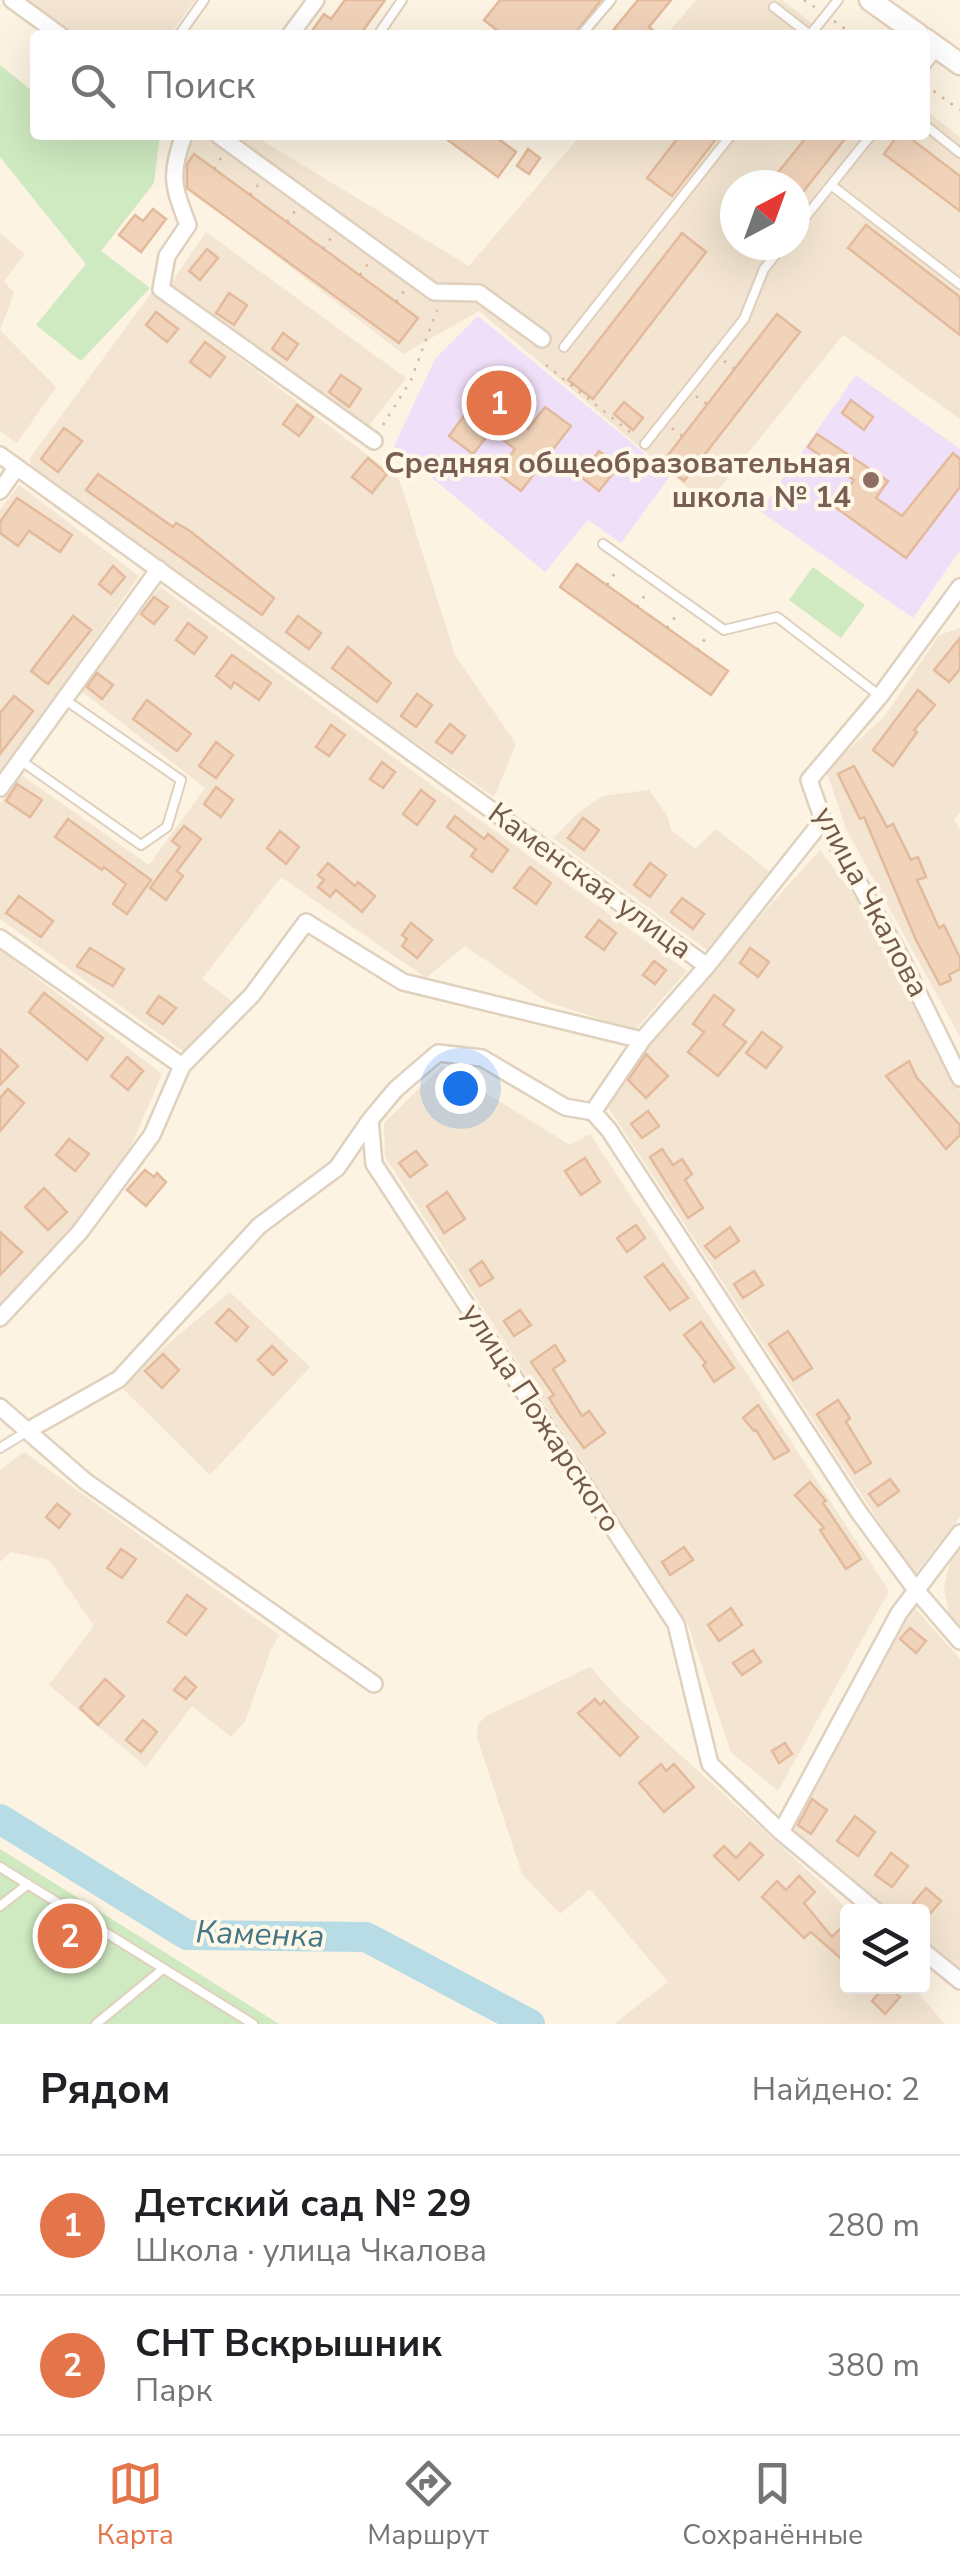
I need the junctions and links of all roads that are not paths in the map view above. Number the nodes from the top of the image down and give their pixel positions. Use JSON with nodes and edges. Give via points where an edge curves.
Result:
{"nodes":[{"id":1,"x":12,"y":0,"type":"edge"},
{"id":2,"x":204,"y":0,"type":"edge"},
{"id":3,"x":316,"y":0,"type":"edge"},
{"id":4,"x":402,"y":0,"type":"edge"},
{"id":5,"x":838,"y":0,"type":"edge"},
{"id":6,"x":870,"y":0,"type":"edge"},
{"id":7,"x":607,"y":1,"type":"edge"},
{"id":8,"x":774,"y":7,"type":"dead end"},
{"id":9,"x":53,"y":30,"type":"edge"},
{"id":10,"x":183,"y":30,"type":"edge"},
{"id":11,"x":294,"y":30,"type":"edge"},
{"id":12,"x":381,"y":30,"type":"edge"},
{"id":13,"x":584,"y":30,"type":"edge"},
{"id":14,"x":804,"y":30,"type":"edge"},
{"id":15,"x":814,"y":30,"type":"edge"},
{"id":16,"x":912,"y":30,"type":"edge"},
{"id":17,"x":930,"y":42,"type":"edge"},
{"id":18,"x":960,"y":64,"type":"edge"},
{"id":19,"x":930,"y":129,"type":"edge"},
{"id":20,"x":182,"y":140,"type":"edge"},
{"id":21,"x":225,"y":140,"type":"edge"},
{"id":22,"x":727,"y":140,"type":"edge"},
{"id":23,"x":866,"y":140,"type":"edge"},
{"id":24,"x":960,"y":152,"type":"edge"},
{"id":25,"x":831,"y":185,"type":"junction"},
{"id":26,"x":810,"y":211,"type":"edge"},
{"id":27,"x":771,"y":260,"type":"edge"},
{"id":28,"x":960,"y":284,"type":"edge"},
{"id":29,"x":542,"y":339,"type":"dead end"},
{"id":30,"x":564,"y":347,"type":"dead end"},
{"id":31,"x":374,"y":441,"type":"road end"},
{"id":32,"x":645,"y":444,"type":"road end"},
{"id":33,"x":0,"y":455,"type":"edge"},
{"id":34,"x":17,"y":468,"type":"junction"},
{"id":35,"x":0,"y":491,"type":"edge"},
{"id":36,"x":603,"y":544,"type":"dead end"},
{"id":37,"x":159,"y":569,"type":"junction"},
{"id":38,"x":960,"y":587,"type":"edge"},
{"id":39,"x":946,"y":605,"type":"junction"},
{"id":40,"x":960,"y":618,"type":"edge"},
{"id":41,"x":880,"y":696,"type":"junction"},
{"id":42,"x":64,"y":699,"type":"junction"},
{"id":43,"x":20,"y":760,"type":"junction"},
{"id":44,"x":0,"y":788,"type":"edge"},
{"id":45,"x":823,"y":820,"type":"junction"},
{"id":46,"x":0,"y":938,"type":"edge"},
{"id":47,"x":707,"y":966,"type":"junction"},
{"id":48,"x":642,"y":1040,"type":"junction"},
{"id":49,"x":182,"y":1066,"type":"junction"},
{"id":50,"x":960,"y":1078,"type":"edge"},
{"id":51,"x":592,"y":1112,"type":"junction"},
{"id":52,"x":370,"y":1120,"type":"junction"},
{"id":53,"x":0,"y":1318,"type":"edge"},
{"id":54,"x":0,"y":1407,"type":"edge"},
{"id":55,"x":27,"y":1431,"type":"junction"},
{"id":56,"x":0,"y":1448,"type":"edge"},
{"id":57,"x":960,"y":1533,"type":"edge"},
{"id":58,"x":916,"y":1590,"type":"junction"},
{"id":59,"x":960,"y":1641,"type":"edge"},
{"id":60,"x":374,"y":1684,"type":"dead end"},
{"id":61,"x":781,"y":1832,"type":"junction"},
{"id":62,"x":0,"y":1868,"type":"edge"},
{"id":63,"x":28,"y":1884,"type":"junction"},
{"id":64,"x":866,"y":1904,"type":"edge"},
{"id":65,"x":0,"y":1906,"type":"edge"},
{"id":66,"x":930,"y":1956,"type":"edge"},
{"id":67,"x":163,"y":1969,"type":"junction"},
{"id":68,"x":955,"y":1976,"type":"edge"},
{"id":69,"x":960,"y":1992,"type":"edge"},
{"id":70,"x":96,"y":2024,"type":"edge"},
{"id":71,"x":253,"y":2024,"type":"edge"}],
"edges":[{"from":1,"to":9,"type":"street"},
{"from":2,"to":10,"type":"lane"},
{"from":3,"to":11,"type":"street"},
{"from":4,"to":12,"type":"lane"},
{"from":5,"to":15,"type":"lane"},
{"from":6,"to":16,"type":"main road"},
{"from":7,"to":13,"type":"lane"},
{"from":8,"to":14,"type":"lane"},
{"from":17,"to":18,"type":"main road"},
{"from":19,"to":24,"type":"lane"},
{"from":20,"to":31,"type":"street","via":[[173,184],[188,225],[167,256],[161,290]]},
{"from":21,"to":29,"type":"street","via":[[434,292],[479,293]]},
{"from":22,"to":30,"type":"lane"},
{"from":23,"to":25,"type":"lane"},
{"from":25,"to":26,"type":"lane"},
{"from":25,"to":28,"type":"lane"},
{"from":27,"to":32,"type":"lane","via":[[744,319]]},
{"from":33,"to":34,"type":"street","name":"Каменская улица"},
{"from":34,"to":35,"type":"street"},
{"from":34,"to":37,"type":"street","name":"Каменская улица"},
{"from":36,"to":41,"type":"lane","via":[[724,630],[777,618]]},
{"from":37,"to":42,"type":"street"},
{"from":37,"to":47,"type":"street","name":"Каменская улица"},
{"from":38,"to":39,"type":"street"},
{"from":39,"to":40,"type":"street"},
{"from":39,"to":41,"type":"street"},
{"from":41,"to":45,"type":"street","name":"улица Чкалова","via":[[809,780]]},
{"from":42,"to":43,"type":"street"},
{"from":42,"to":43,"type":"lane","via":[[181,780],[167,826],[141,845]]},
{"from":43,"to":44,"type":"street"},
{"from":45,"to":47,"type":"street"},
{"from":45,"to":50,"type":"street","name":"улица Чкалова"},
{"from":46,"to":49,"type":"street"},
{"from":47,"to":48,"type":"street","name":"Каменская улица"},
{"from":48,"to":49,"type":"street","via":[[403,982],[306,922],[252,995]]},
{"from":48,"to":51,"type":"street","name":"Каменская улица"},
{"from":49,"to":53,"type":"street","via":[[152,1136],[79,1233]]},
{"from":51,"to":52,"type":"street","via":[[565,1107],[482,1058],[438,1053]]},
{"from":51,"to":58,"type":"street"},
{"from":52,"to":55,"type":"street","via":[[337,1168],[259,1226],[119,1379]]},
{"from":52,"to":61,"type":"street","name":"улица Пожарского","via":[[374,1164],[676,1624],[710,1764]]},
{"from":54,"to":55,"type":"street"},
{"from":55,"to":56,"type":"lane"},
{"from":55,"to":60,"type":"street","via":[[85,1481]]},
{"from":57,"to":58,"type":"street"},
{"from":58,"to":59,"type":"street"},
{"from":58,"to":61,"type":"street"},
{"from":61,"to":64,"type":"street","name":"улица Пожарского"},
{"from":62,"to":63,"type":"lane"},
{"from":63,"to":65,"type":"lane"},
{"from":63,"to":67,"type":"lane"},
{"from":66,"to":68,"type":"street"},
{"from":67,"to":70,"type":"lane"},
{"from":67,"to":71,"type":"lane"},
{"from":68,"to":69,"type":"lane"}]}
